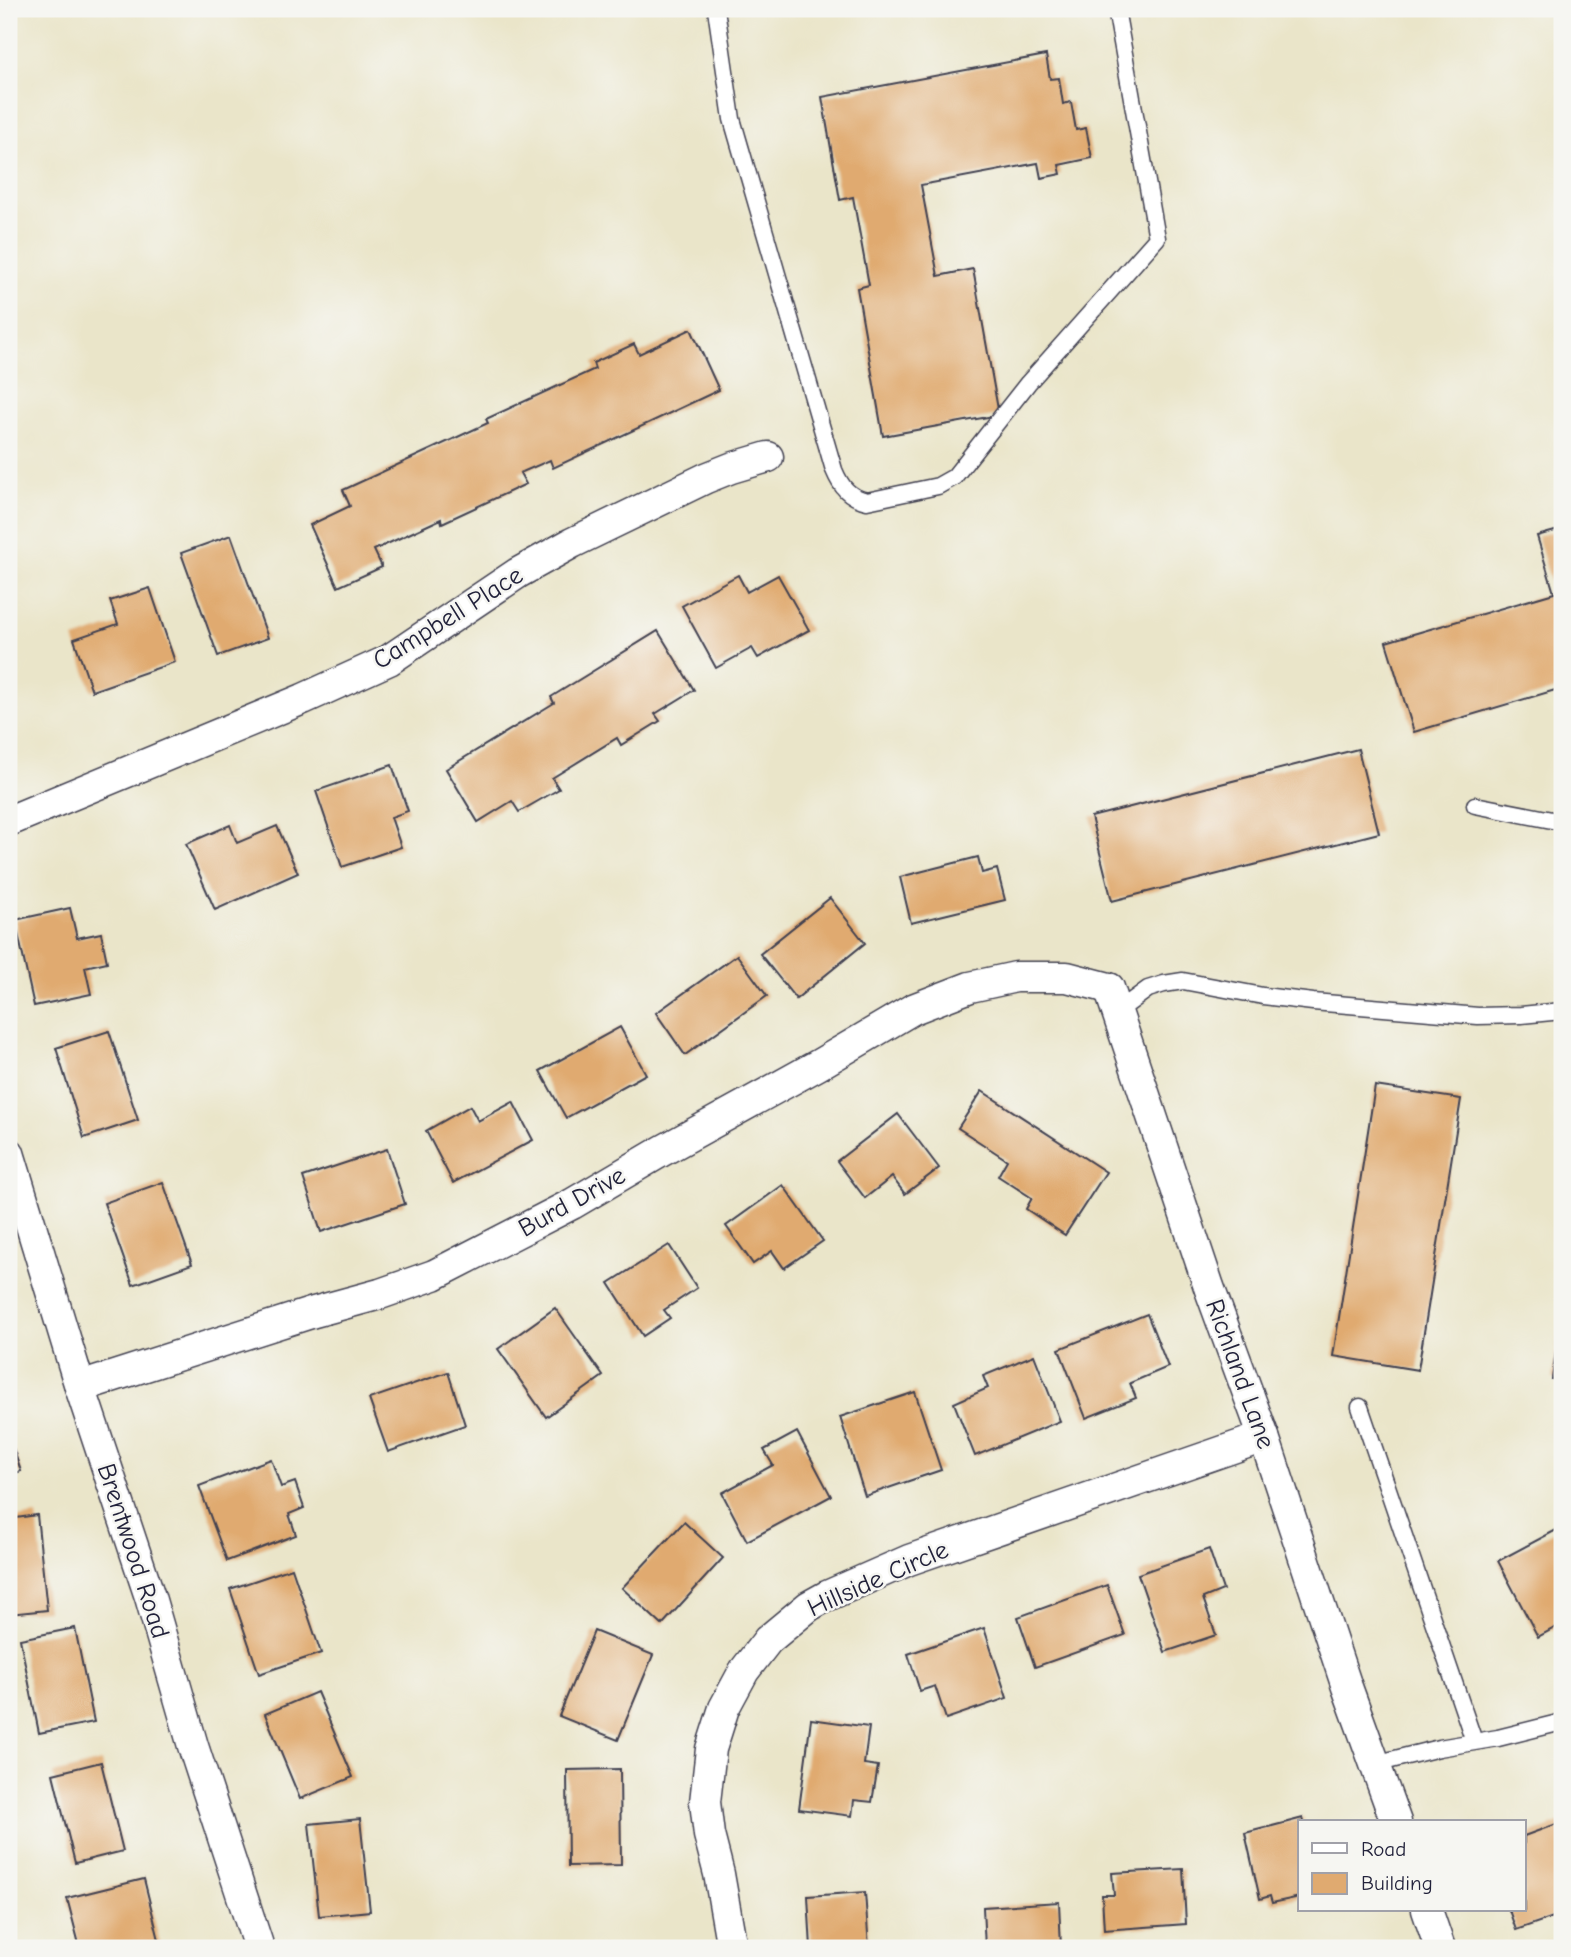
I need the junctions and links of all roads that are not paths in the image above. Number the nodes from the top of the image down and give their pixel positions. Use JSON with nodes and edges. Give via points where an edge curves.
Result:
{"nodes":[{"id":1,"x":716,"y":9,"type":"edge"},
{"id":2,"x":1116,"y":9,"type":"edge"},
{"id":3,"x":768,"y":457,"type":"dead end"},
{"id":4,"x":1475,"y":805,"type":"dead end"},
{"id":5,"x":9,"y":821,"type":"edge"},
{"id":6,"x":1562,"y":822,"type":"edge"},
{"id":7,"x":1044,"y":977,"type":"joint"},
{"id":8,"x":1118,"y":1011,"type":"junction"},
{"id":9,"x":1562,"y":1012,"type":"edge"},
{"id":10,"x":9,"y":1153,"type":"edge"},
{"id":11,"x":80,"y":1387,"type":"junction"},
{"id":12,"x":1360,"y":1407,"type":"dead end"},
{"id":13,"x":1264,"y":1437,"type":"junction"},
{"id":14,"x":1562,"y":1722,"type":"edge"},
{"id":15,"x":1474,"y":1741,"type":"junction"},
{"id":16,"x":1375,"y":1764,"type":"junction"},
{"id":17,"x":1394,"y":1820,"type":"edge"},
{"id":18,"x":1428,"y":1912,"type":"edge"},
{"id":19,"x":259,"y":1948,"type":"edge"},
{"id":20,"x":732,"y":1948,"type":"edge"},
{"id":21,"x":1440,"y":1948,"type":"edge"}],
"edges":[{"from":1,"to":2,"type":"lane","via":[[733,119],[834,470],[847,493],[867,501],[938,486],[954,477],[1028,383],[1157,238]]},
{"from":3,"to":5,"type":"street","name":"Campbell Place","via":[[706,478],[572,543],[518,573],[389,660]]},
{"from":4,"to":6,"type":"lane"},
{"from":7,"to":8,"type":"street","name":"Richland Lane","via":[[1067,977],[1110,988]]},
{"from":7,"to":11,"type":"street","name":"Burd Drive","via":[[1016,977],[970,987],[913,1009],[572,1204],[434,1275]]},
{"from":8,"to":9,"type":"lane","via":[[1148,989],[1183,981],[1313,1002],[1455,1014]]},
{"from":8,"to":13,"type":"street","name":"Richland Lane"},
{"from":10,"to":11,"type":"street","name":"Brentwood Road"},
{"from":11,"to":19,"type":"street","name":"Brentwood Road"},
{"from":12,"to":15,"type":"lane"},
{"from":13,"to":16,"type":"street","name":"Richland Lane"},
{"from":13,"to":20,"type":"street","name":"Hillside Circle","via":[[909,1560],[809,1606],[768,1640],[724,1708],[710,1749],[705,1802]]},
{"from":14,"to":15,"type":"lane"},
{"from":15,"to":16,"type":"lane"},
{"from":16,"to":17,"type":"street","name":"Richland Lane"},
{"from":18,"to":21,"type":"street"}]}
